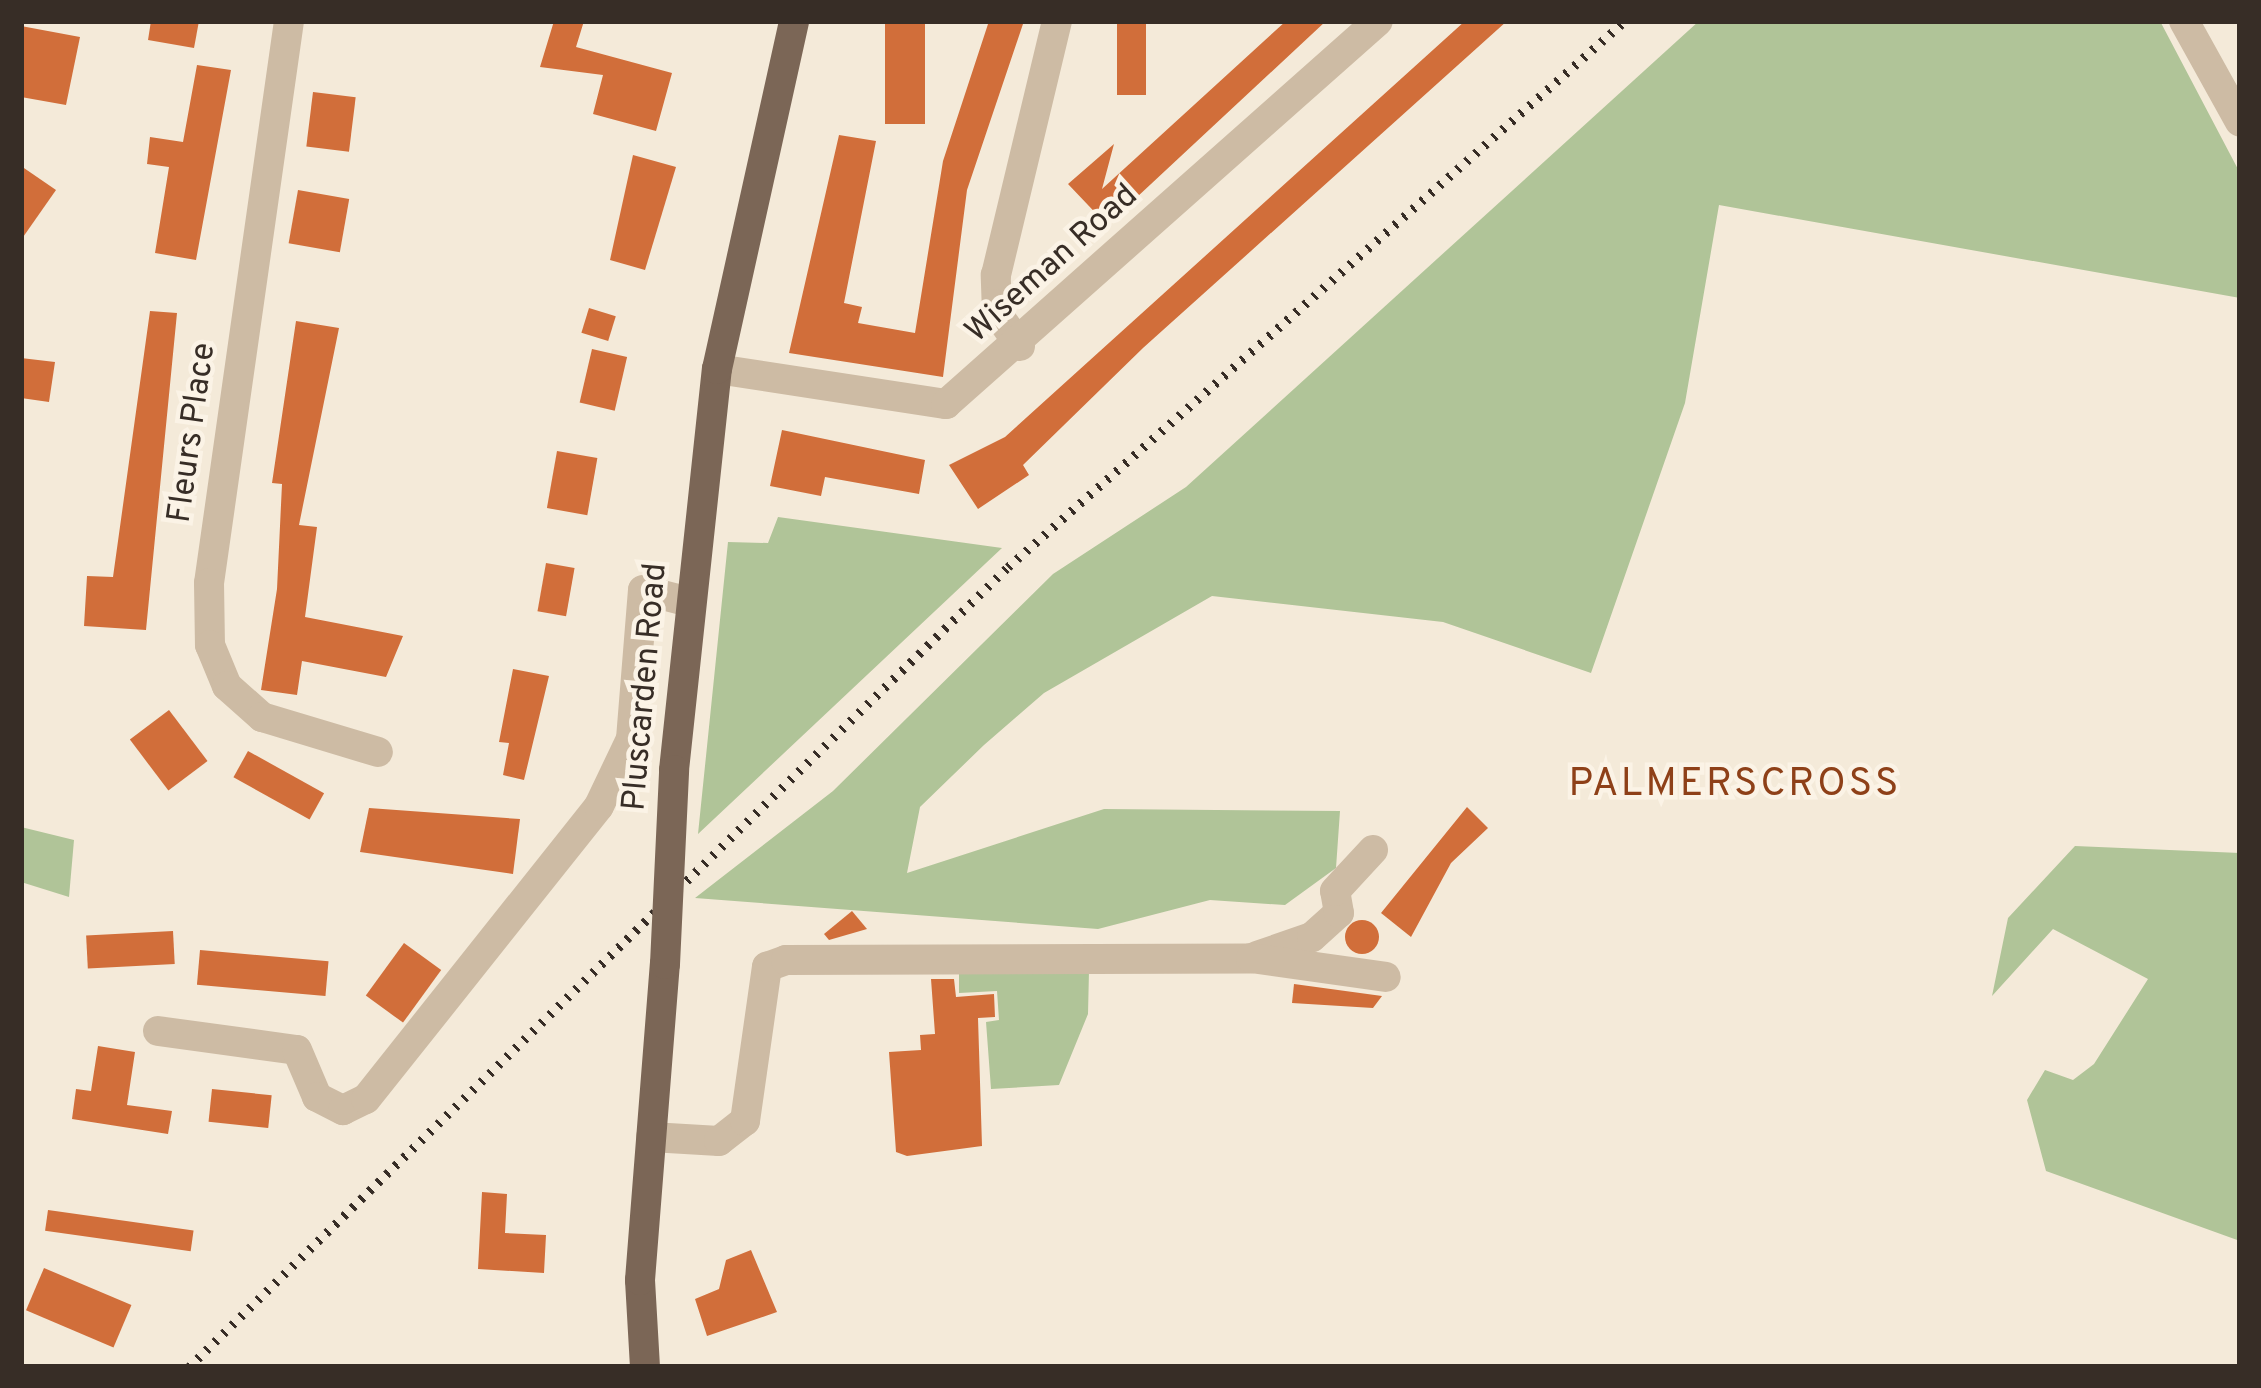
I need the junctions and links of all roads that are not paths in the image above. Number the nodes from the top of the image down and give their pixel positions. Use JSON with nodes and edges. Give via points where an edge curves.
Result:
{"nodes":[{"id":1,"x":289,"y":21,"type":"edge"},
{"id":2,"x":794,"y":21,"type":"edge"},
{"id":3,"x":1057,"y":21,"type":"edge"},
{"id":4,"x":1378,"y":21,"type":"edge"},
{"id":5,"x":2184,"y":21,"type":"edge"},
{"id":6,"x":2240,"y":122,"type":"edge"},
{"id":7,"x":1019,"y":346,"type":"junction"},
{"id":8,"x":717,"y":369,"type":"junction"},
{"id":9,"x":688,"y":602,"type":"junction"},
{"id":10,"x":378,"y":752,"type":"dead end"},
{"id":11,"x":1373,"y":850,"type":"dead end"},
{"id":12,"x":1252,"y":958,"type":"junction"},
{"id":13,"x":1386,"y":977,"type":"dead end"},
{"id":14,"x":158,"y":1031,"type":"dead end"},
{"id":15,"x":651,"y":1137,"type":"junction"},
{"id":16,"x":645,"y":1367,"type":"edge"}],
"edges":[{"from":1,"to":10,"type":"street","name":"Fleurs Place","via":[[208,583],[210,645],[226,686],[262,717]]},
{"from":2,"to":8,"type":"main road","name":"Pluscarden Road"},
{"from":3,"to":7,"type":"street","via":[[996,275],[997,313]]},
{"from":4,"to":7,"type":"street","name":"Wiseman Road"},
{"from":5,"to":6,"type":"street"},
{"from":7,"to":8,"type":"street","name":"Wiseman Road","via":[[946,404]]},
{"from":8,"to":9,"type":"main road","name":"Pluscarden Road"},
{"from":9,"to":14,"type":"street","via":[[643,590],[632,740],[599,806],[366,1099],[343,1110],[317,1097],[297,1050]]},
{"from":9,"to":15,"type":"main road","name":"Pluscarden Road","bridge":true},
{"from":11,"to":12,"type":"street","via":[[1312,937]]},
{"from":12,"to":13,"type":"street"},
{"from":12,"to":15,"type":"street","via":[[786,960],[766,967],[745,1121],[719,1141]]},
{"from":15,"to":16,"type":"main road","name":"Pluscarden Road"}]}
